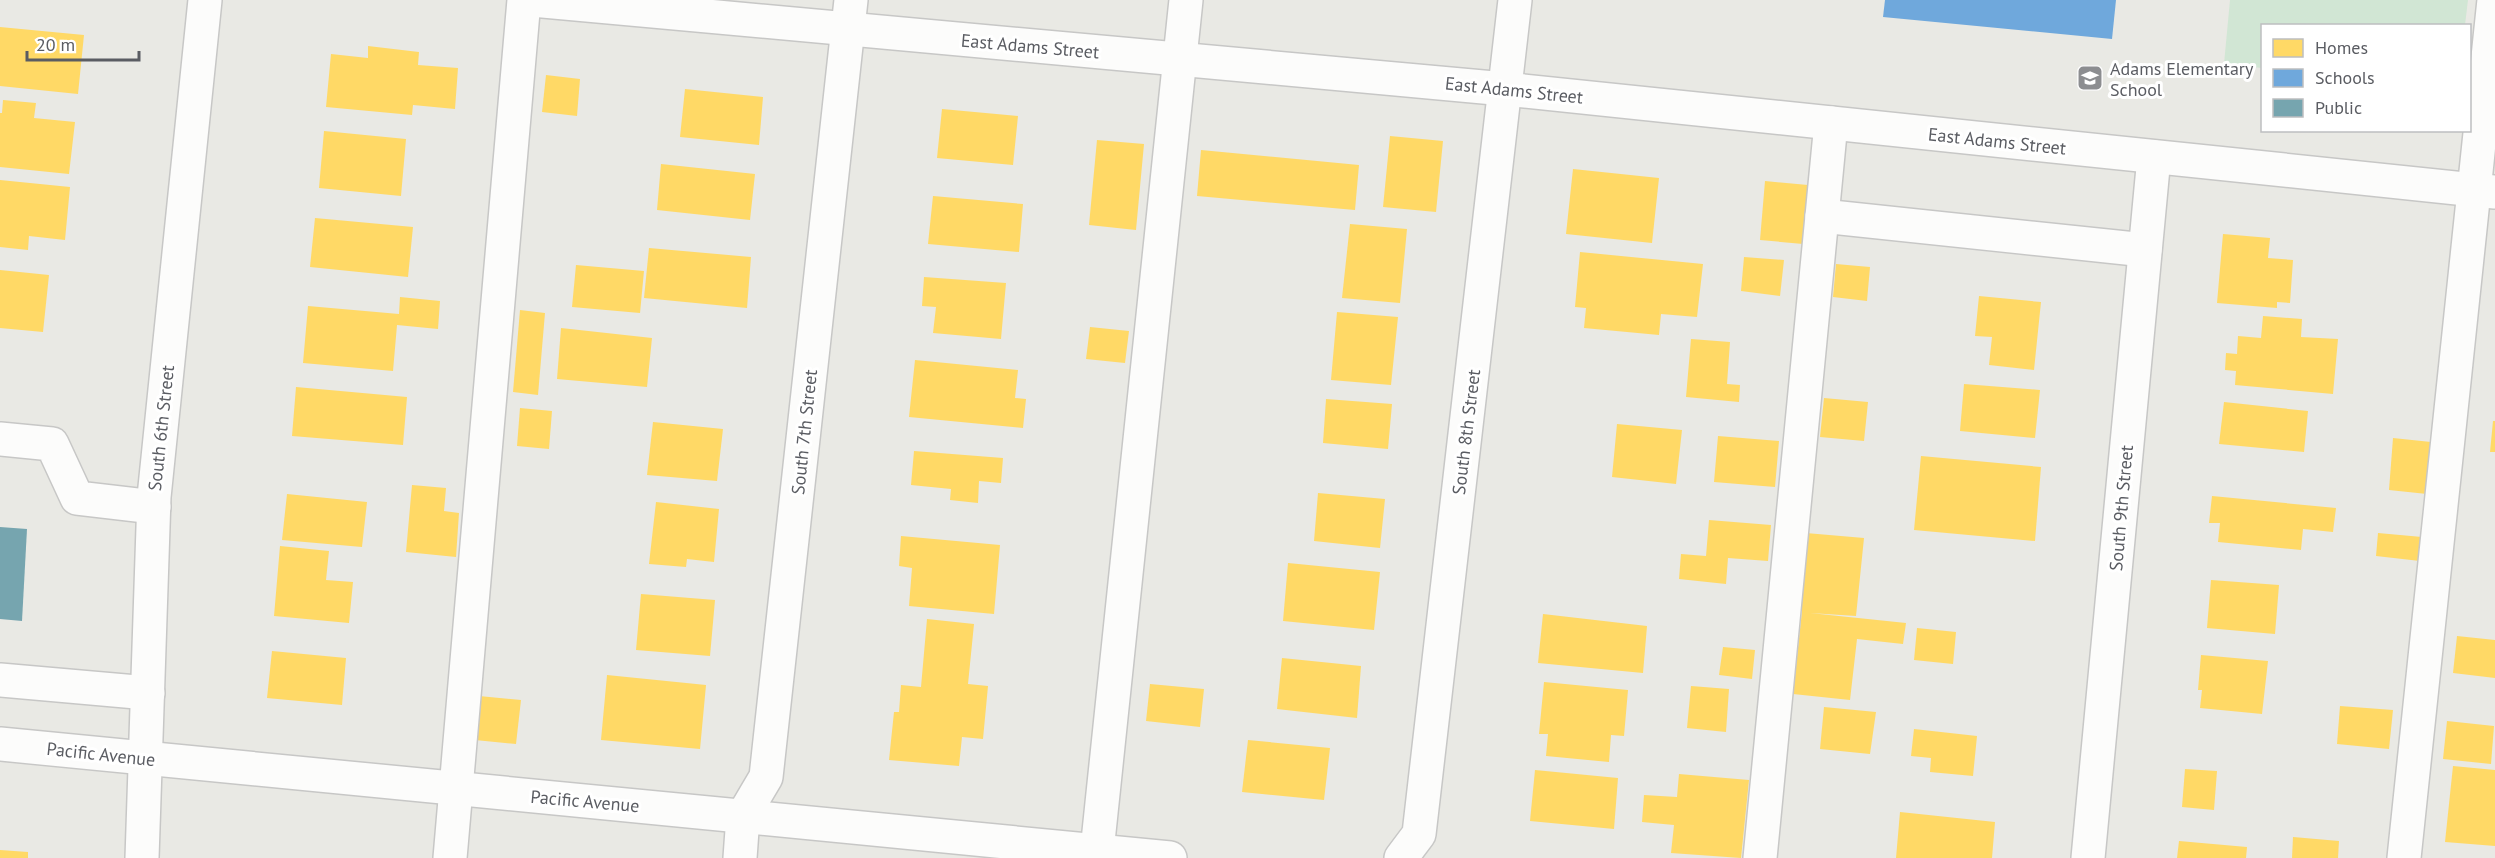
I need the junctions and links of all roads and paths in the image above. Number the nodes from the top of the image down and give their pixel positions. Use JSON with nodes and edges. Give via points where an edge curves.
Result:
{"nodes":[{"id":1,"x":205,"y":0,"type":"edge"},
{"id":2,"x":524,"y":0,"type":"edge"},
{"id":3,"x":532,"y":0,"type":"edge"},
{"id":4,"x":1186,"y":0,"type":"edge"},
{"id":5,"x":1515,"y":0,"type":"edge"},
{"id":6,"x":2494,"y":0,"type":"edge"},
{"id":7,"x":849,"y":15,"type":"edge"},
{"id":8,"x":1180,"y":60,"type":"junction"},
{"id":9,"x":1505,"y":89,"type":"junction"},
{"id":10,"x":1831,"y":123,"type":"junction"},
{"id":11,"x":2154,"y":157,"type":"junction"},
{"id":12,"x":2485,"y":191,"type":"edge"},
{"id":13,"x":1822,"y":216,"type":"junction"},
{"id":14,"x":2145,"y":250,"type":"junction"},
{"id":15,"x":0,"y":439,"type":"edge"},
{"id":16,"x":154,"y":507,"type":"junction"},
{"id":17,"x":0,"y":680,"type":"edge"},
{"id":18,"x":148,"y":693,"type":"junction"},
{"id":19,"x":0,"y":744,"type":"edge"},
{"id":20,"x":146,"y":758,"type":"junction"},
{"id":21,"x":455,"y":789,"type":"junction"},
{"id":22,"x":743,"y":816,"type":"junction"},
{"id":23,"x":1029,"y":851,"type":"edge"},
{"id":24,"x":1096,"y":851,"type":"junction"},
{"id":25,"x":142,"y":858,"type":"edge"},
{"id":26,"x":450,"y":858,"type":"edge"},
{"id":27,"x":740,"y":858,"type":"edge"},
{"id":28,"x":1170,"y":858,"type":"edge"},
{"id":29,"x":1401,"y":858,"type":"edge"},
{"id":30,"x":1760,"y":858,"type":"edge"},
{"id":31,"x":2088,"y":858,"type":"edge"},
{"id":32,"x":2404,"y":858,"type":"edge"}],
"edges":[{"from":1,"to":16,"type":"street","name":"South 6th Street"},
{"from":2,"to":21,"type":"street"},
{"from":3,"to":7,"type":"street","name":"East Adams Street"},
{"from":4,"to":8,"type":"street"},
{"from":5,"to":9,"type":"street","name":"South 8th Street"},
{"from":6,"to":12,"type":"street"},
{"from":7,"to":8,"type":"street","name":"East Adams Street"},
{"from":7,"to":22,"type":"street","name":"South 7th Street","via":[[766,777]]},
{"from":8,"to":9,"type":"street","name":"East Adams Street"},
{"from":8,"to":24,"type":"street"},
{"from":9,"to":10,"type":"street","name":"East Adams Street"},
{"from":9,"to":29,"type":"street","name":"South 8th Street","via":[[1419,834]]},
{"from":10,"to":11,"type":"street","name":"East Adams Street"},
{"from":10,"to":13,"type":"street"},
{"from":11,"to":12,"type":"street","name":"East Adams Street"},
{"from":11,"to":14,"type":"street","name":"South 9th Street"},
{"from":12,"to":32,"type":"street"},
{"from":13,"to":14,"type":"street"},
{"from":13,"to":30,"type":"street"},
{"from":14,"to":31,"type":"street","name":"South 9th Street"},
{"from":15,"to":16,"type":"street","via":[[52,444],[77,498]]},
{"from":16,"to":18,"type":"street","name":"South 6th Street"},
{"from":17,"to":18,"type":"street"},
{"from":18,"to":20,"type":"street","name":"South 6th Street"},
{"from":19,"to":20,"type":"street","name":"Pacific Avenue"},
{"from":20,"to":21,"type":"street","name":"Pacific Avenue"},
{"from":20,"to":25,"type":"street","name":"South 6th Street"},
{"from":21,"to":22,"type":"street","name":"Pacific Avenue"},
{"from":21,"to":26,"type":"street"},
{"from":22,"to":23,"type":"street","name":"Pacific Avenue"},
{"from":22,"to":27,"type":"street","name":"South 7th Street"},
{"from":23,"to":24,"type":"street","name":"Pacific Avenue"},
{"from":24,"to":28,"type":"street","name":"Pacific Avenue"}]}
